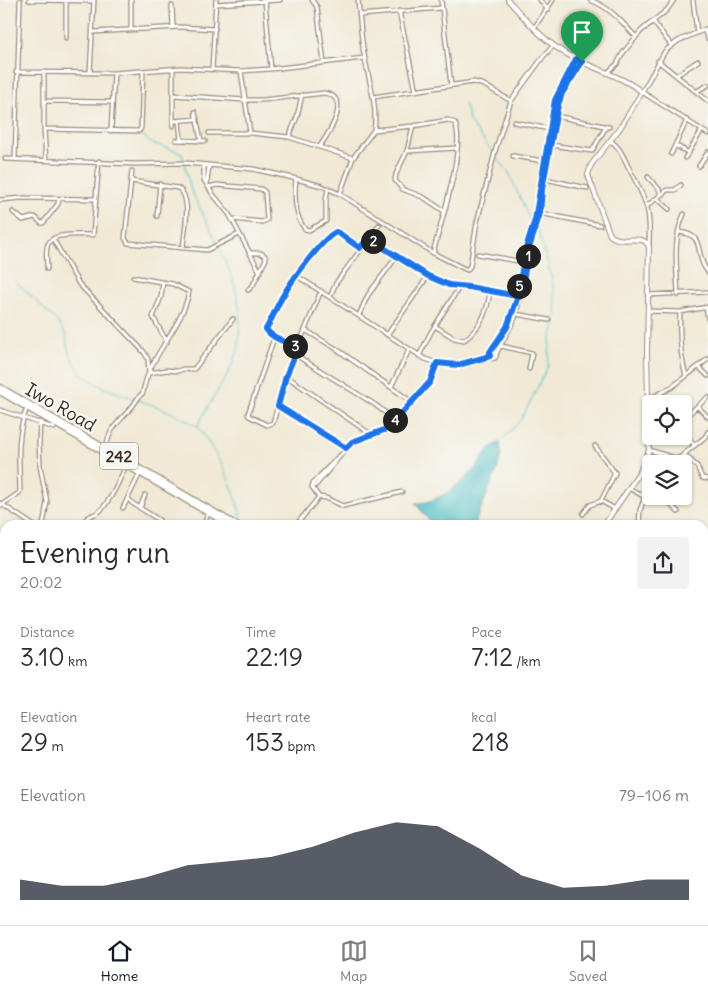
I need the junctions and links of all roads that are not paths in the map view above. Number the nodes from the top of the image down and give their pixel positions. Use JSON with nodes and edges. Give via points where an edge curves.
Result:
{"nodes":[{"id":1,"x":20,"y":0,"type":"edge"},
{"id":2,"x":29,"y":0,"type":"edge"},
{"id":3,"x":131,"y":0,"type":"edge"},
{"id":4,"x":280,"y":0,"type":"edge"},
{"id":5,"x":312,"y":0,"type":"edge"},
{"id":6,"x":358,"y":0,"type":"edge"},
{"id":7,"x":441,"y":0,"type":"edge"},
{"id":8,"x":508,"y":0,"type":"edge"},
{"id":9,"x":540,"y":0,"type":"edge"},
{"id":10,"x":553,"y":0,"type":"edge"},
{"id":11,"x":590,"y":0,"type":"edge"},
{"id":12,"x":674,"y":0,"type":"edge"},
{"id":13,"x":693,"y":0,"type":"edge"},
{"id":14,"x":94,"y":1,"type":"edge"},
{"id":15,"x":266,"y":1,"type":"junction"},
{"id":16,"x":66,"y":2,"type":"junction"},
{"id":17,"x":216,"y":2,"type":"edge"},
{"id":18,"x":172,"y":6,"type":"dead end"},
{"id":19,"x":441,"y":8,"type":"junction"},
{"id":20,"x":548,"y":10,"type":"junction"},
{"id":21,"x":399,"y":11,"type":"junction"},
{"id":22,"x":360,"y":15,"type":"junction"},
{"id":23,"x":589,"y":19,"type":"dead end"},
{"id":24,"x":653,"y":21,"type":"junction"},
{"id":25,"x":173,"y":27,"type":"junction"},
{"id":26,"x":534,"y":28,"type":"junction"},
{"id":27,"x":708,"y":28,"type":"edge"},
{"id":28,"x":215,"y":29,"type":"junction"},
{"id":29,"x":131,"y":30,"type":"junction"},
{"id":30,"x":704,"y":30,"type":"junction"},
{"id":31,"x":93,"y":32,"type":"junction"},
{"id":32,"x":696,"y":33,"type":"junction"},
{"id":33,"x":66,"y":38,"type":"dead end"},
{"id":34,"x":636,"y":38,"type":"junction"},
{"id":35,"x":708,"y":39,"type":"edge"},
{"id":36,"x":671,"y":45,"type":"junction"},
{"id":37,"x":553,"y":46,"type":"junction"},
{"id":38,"x":364,"y":58,"type":"junction"},
{"id":39,"x":574,"y":58,"type":"junction"},
{"id":40,"x":658,"y":60,"type":"junction"},
{"id":41,"x":698,"y":61,"type":"dead end"},
{"id":42,"x":582,"y":62,"type":"junction"},
{"id":43,"x":324,"y":63,"type":"junction"},
{"id":44,"x":212,"y":68,"type":"junction"},
{"id":45,"x":173,"y":69,"type":"junction"},
{"id":46,"x":271,"y":70,"type":"junction"},
{"id":47,"x":241,"y":71,"type":"junction"},
{"id":48,"x":16,"y":72,"type":"junction"},
{"id":49,"x":143,"y":72,"type":"junction"},
{"id":50,"x":44,"y":73,"type":"junction"},
{"id":51,"x":90,"y":73,"type":"junction"},
{"id":52,"x":114,"y":73,"type":"junction"},
{"id":53,"x":607,"y":73,"type":"junction"},
{"id":54,"x":677,"y":75,"type":"junction"},
{"id":55,"x":451,"y":85,"type":"junction"},
{"id":56,"x":708,"y":85,"type":"edge"},
{"id":57,"x":416,"y":91,"type":"junction"},
{"id":58,"x":696,"y":91,"type":"junction"},
{"id":59,"x":642,"y":92,"type":"junction"},
{"id":60,"x":174,"y":95,"type":"junction"},
{"id":61,"x":302,"y":95,"type":"junction"},
{"id":62,"x":372,"y":98,"type":"junction"},
{"id":63,"x":244,"y":100,"type":"junction"},
{"id":64,"x":511,"y":100,"type":"junction"},
{"id":65,"x":45,"y":101,"type":"junction"},
{"id":66,"x":708,"y":101,"type":"edge"},
{"id":67,"x":112,"y":102,"type":"junction"},
{"id":68,"x":195,"y":112,"type":"dead end"},
{"id":69,"x":556,"y":116,"type":"junction"},
{"id":70,"x":197,"y":119,"type":"junction"},
{"id":71,"x":687,"y":120,"type":"junction"},
{"id":72,"x":174,"y":121,"type":"junction"},
{"id":73,"x":179,"y":121,"type":"junction"},
{"id":74,"x":514,"y":122,"type":"dead end"},
{"id":75,"x":173,"y":126,"type":"dead end"},
{"id":76,"x":413,"y":126,"type":"junction"},
{"id":77,"x":44,"y":129,"type":"junction"},
{"id":78,"x":550,"y":129,"type":"junction"},
{"id":79,"x":374,"y":130,"type":"junction"},
{"id":80,"x":702,"y":130,"type":"junction"},
{"id":81,"x":111,"y":131,"type":"junction"},
{"id":82,"x":209,"y":133,"type":"dead end"},
{"id":83,"x":250,"y":133,"type":"junction"},
{"id":84,"x":708,"y":134,"type":"edge"},
{"id":85,"x":289,"y":137,"type":"junction"},
{"id":86,"x":611,"y":141,"type":"junction"},
{"id":87,"x":551,"y":145,"type":"junction"},
{"id":88,"x":674,"y":145,"type":"junction"},
{"id":89,"x":320,"y":146,"type":"junction"},
{"id":90,"x":457,"y":148,"type":"junction"},
{"id":91,"x":408,"y":150,"type":"junction"},
{"id":92,"x":708,"y":152,"type":"edge"},
{"id":93,"x":689,"y":153,"type":"junction"},
{"id":94,"x":671,"y":154,"type":"dead end"},
{"id":95,"x":513,"y":156,"type":"dead end"},
{"id":96,"x":353,"y":158,"type":"junction"},
{"id":97,"x":685,"y":158,"type":"dead end"},
{"id":98,"x":5,"y":159,"type":"dead end"},
{"id":99,"x":15,"y":159,"type":"junction"},
{"id":100,"x":46,"y":160,"type":"junction"},
{"id":101,"x":99,"y":161,"type":"junction"},
{"id":102,"x":544,"y":161,"type":"junction"},
{"id":103,"x":204,"y":165,"type":"junction"},
{"id":104,"x":210,"y":165,"type":"junction"},
{"id":105,"x":699,"y":166,"type":"dead end"},
{"id":106,"x":132,"y":171,"type":"dead end"},
{"id":107,"x":204,"y":172,"type":"junction"},
{"id":108,"x":209,"y":172,"type":"junction"},
{"id":109,"x":648,"y":177,"type":"dead end"},
{"id":110,"x":545,"y":179,"type":"junction"},
{"id":111,"x":296,"y":180,"type":"junction"},
{"id":112,"x":131,"y":181,"type":"junction"},
{"id":113,"x":160,"y":184,"type":"junction"},
{"id":114,"x":207,"y":185,"type":"junction"},
{"id":115,"x":681,"y":185,"type":"dead end"},
{"id":116,"x":328,"y":188,"type":"junction"},
{"id":117,"x":587,"y":188,"type":"dead end"},
{"id":118,"x":340,"y":194,"type":"junction"},
{"id":119,"x":661,"y":195,"type":"junction"},
{"id":120,"x":657,"y":198,"type":"junction"},
{"id":121,"x":59,"y":199,"type":"junction"},
{"id":122,"x":0,"y":200,"type":"edge"},
{"id":123,"x":95,"y":200,"type":"junction"},
{"id":124,"x":647,"y":206,"type":"junction"},
{"id":125,"x":668,"y":209,"type":"dead end"},
{"id":126,"x":13,"y":212,"type":"dead end"},
{"id":127,"x":444,"y":212,"type":"junction"},
{"id":128,"x":538,"y":212,"type":"junction"},
{"id":129,"x":684,"y":214,"type":"dead end"},
{"id":130,"x":157,"y":216,"type":"dead end"},
{"id":131,"x":232,"y":219,"type":"junction"},
{"id":132,"x":379,"y":225,"type":"dead end"},
{"id":133,"x":600,"y":225,"type":"dead end"},
{"id":134,"x":678,"y":232,"type":"junction"},
{"id":135,"x":239,"y":234,"type":"junction"},
{"id":136,"x":368,"y":238,"type":"junction"},
{"id":137,"x":52,"y":239,"type":"junction"},
{"id":138,"x":649,"y":244,"type":"junction"},
{"id":139,"x":183,"y":248,"type":"junction"},
{"id":140,"x":360,"y":248,"type":"junction"},
{"id":141,"x":249,"y":253,"type":"junction"},
{"id":142,"x":433,"y":253,"type":"junction"},
{"id":143,"x":478,"y":254,"type":"dead end"},
{"id":144,"x":397,"y":256,"type":"junction"},
{"id":145,"x":525,"y":262,"type":"junction"},
{"id":146,"x":47,"y":269,"type":"dead end"},
{"id":147,"x":260,"y":272,"type":"junction"},
{"id":148,"x":708,"y":272,"type":"edge"},
{"id":149,"x":297,"y":276,"type":"junction"},
{"id":150,"x":428,"y":276,"type":"junction"},
{"id":151,"x":133,"y":277,"type":"dead end"},
{"id":152,"x":163,"y":282,"type":"junction"},
{"id":153,"x":460,"y":286,"type":"junction"},
{"id":154,"x":248,"y":290,"type":"dead end"},
{"id":155,"x":321,"y":291,"type":"junction"},
{"id":156,"x":490,"y":291,"type":"junction"},
{"id":157,"x":708,"y":292,"type":"edge"},
{"id":158,"x":648,"y":295,"type":"junction"},
{"id":159,"x":678,"y":295,"type":"junction"},
{"id":160,"x":330,"y":296,"type":"junction"},
{"id":161,"x":519,"y":297,"type":"junction"},
{"id":162,"x":707,"y":308,"type":"edge"},
{"id":163,"x":648,"y":311,"type":"junction"},
{"id":164,"x":680,"y":312,"type":"junction"},
{"id":165,"x":516,"y":314,"type":"junction"},
{"id":166,"x":359,"y":315,"type":"junction"},
{"id":167,"x":233,"y":319,"type":"dead end"},
{"id":168,"x":708,"y":319,"type":"edge"},
{"id":169,"x":549,"y":320,"type":"dead end"},
{"id":170,"x":435,"y":326,"type":"junction"},
{"id":171,"x":305,"y":330,"type":"junction"},
{"id":172,"x":387,"y":335,"type":"junction"},
{"id":173,"x":274,"y":336,"type":"junction"},
{"id":174,"x":167,"y":342,"type":"junction"},
{"id":175,"x":501,"y":346,"type":"junction"},
{"id":176,"x":298,"y":347,"type":"junction"},
{"id":177,"x":409,"y":350,"type":"junction"},
{"id":178,"x":492,"y":352,"type":"junction"},
{"id":179,"x":294,"y":354,"type":"junction"},
{"id":180,"x":496,"y":354,"type":"junction"},
{"id":181,"x":419,"y":356,"type":"junction"},
{"id":182,"x":490,"y":356,"type":"junction"},
{"id":183,"x":708,"y":359,"type":"edge"},
{"id":184,"x":437,"y":363,"type":"junction"},
{"id":185,"x":699,"y":366,"type":"junction"},
{"id":186,"x":529,"y":369,"type":"dead end"},
{"id":187,"x":149,"y":373,"type":"junction"},
{"id":188,"x":286,"y":376,"type":"junction"},
{"id":189,"x":686,"y":376,"type":"junction"},
{"id":190,"x":708,"y":376,"type":"edge"},
{"id":191,"x":0,"y":387,"type":"edge"},
{"id":192,"x":390,"y":387,"type":"junction"},
{"id":193,"x":0,"y":392,"type":"edge"},
{"id":194,"x":659,"y":394,"type":"edge"},
{"id":195,"x":647,"y":395,"type":"edge"},
{"id":196,"x":708,"y":397,"type":"edge"},
{"id":197,"x":412,"y":402,"type":"junction"},
{"id":198,"x":278,"y":406,"type":"junction"},
{"id":199,"x":27,"y":407,"type":"junction"},
{"id":200,"x":698,"y":407,"type":"junction"},
{"id":201,"x":0,"y":410,"type":"edge"},
{"id":202,"x":692,"y":412,"type":"edge"},
{"id":203,"x":23,"y":416,"type":"junction"},
{"id":204,"x":708,"y":417,"type":"edge"},
{"id":205,"x":395,"y":420,"type":"junction"},
{"id":206,"x":40,"y":422,"type":"junction"},
{"id":207,"x":54,"y":428,"type":"dead end"},
{"id":208,"x":708,"y":432,"type":"edge"},
{"id":209,"x":372,"y":435,"type":"junction"},
{"id":210,"x":692,"y":442,"type":"edge"},
{"id":211,"x":649,"y":445,"type":"edge"},
{"id":212,"x":694,"y":445,"type":"junction"},
{"id":213,"x":594,"y":446,"type":"dead end"},
{"id":214,"x":346,"y":448,"type":"junction"},
{"id":215,"x":106,"y":449,"type":"junction"},
{"id":216,"x":649,"y":450,"type":"junction"},
{"id":217,"x":664,"y":455,"type":"edge"},
{"id":218,"x":685,"y":455,"type":"edge"},
{"id":219,"x":692,"y":461,"type":"edge"},
{"id":220,"x":127,"y":465,"type":"junction"},
{"id":221,"x":140,"y":473,"type":"junction"},
{"id":222,"x":708,"y":479,"type":"edge"},
{"id":223,"x":159,"y":482,"type":"junction"},
{"id":224,"x":629,"y":488,"type":"junction"},
{"id":225,"x":402,"y":492,"type":"dead end"},
{"id":226,"x":146,"y":495,"type":"dead end"},
{"id":227,"x":642,"y":495,"type":"edge"},
{"id":228,"x":319,"y":497,"type":"junction"},
{"id":229,"x":128,"y":498,"type":"junction"},
{"id":230,"x":601,"y":501,"type":"junction"},
{"id":231,"x":1,"y":504,"type":"edge"},
{"id":232,"x":642,"y":505,"type":"edge"},
{"id":233,"x":671,"y":505,"type":"edge"},
{"id":234,"x":123,"y":508,"type":"dead end"},
{"id":235,"x":140,"y":508,"type":"junction"},
{"id":236,"x":615,"y":509,"type":"junction"},
{"id":237,"x":678,"y":512,"type":"dead end"},
{"id":238,"x":208,"y":513,"type":"junction"},
{"id":239,"x":582,"y":514,"type":"dead end"},
{"id":240,"x":25,"y":520,"type":"edge"},
{"id":241,"x":44,"y":520,"type":"edge"},
{"id":242,"x":86,"y":520,"type":"edge"},
{"id":243,"x":159,"y":520,"type":"edge"},
{"id":244,"x":206,"y":520,"type":"edge"},
{"id":245,"x":220,"y":520,"type":"edge"},
{"id":246,"x":228,"y":520,"type":"edge"},
{"id":247,"x":300,"y":520,"type":"edge"},
{"id":248,"x":607,"y":520,"type":"edge"},
{"id":249,"x":639,"y":520,"type":"edge"},
{"id":250,"x":666,"y":925,"type":"edge"},
{"id":251,"x":671,"y":925,"type":"edge"}],
"edges":[{"from":1,"to":48,"type":"street"},
{"from":2,"to":16,"type":"street"},
{"from":3,"to":29,"type":"street"},
{"from":4,"to":15,"type":"street"},
{"from":5,"to":43,"type":"street","via":[[317,6]]},
{"from":6,"to":22,"type":"street"},
{"from":7,"to":19,"type":"street"},
{"from":8,"to":26,"type":"street"},
{"from":9,"to":20,"type":"street"},
{"from":10,"to":20,"type":"street"},
{"from":11,"to":34,"type":"street","via":[[620,19]]},
{"from":12,"to":24,"type":"street","via":[[672,6]]},
{"from":13,"to":32,"type":"street"},
{"from":14,"to":16,"type":"street"},
{"from":14,"to":31,"type":"street"},
{"from":15,"to":17,"type":"street"},
{"from":15,"to":46,"type":"street"},
{"from":16,"to":33,"type":"street"},
{"from":17,"to":28,"type":"street"},
{"from":18,"to":25,"type":"street"},
{"from":19,"to":21,"type":"street"},
{"from":19,"to":55,"type":"street"},
{"from":20,"to":26,"type":"street"},
{"from":21,"to":22,"type":"street"},
{"from":21,"to":57,"type":"street"},
{"from":22,"to":38,"type":"street"},
{"from":23,"to":39,"type":"street"},
{"from":24,"to":34,"type":"street"},
{"from":24,"to":36,"type":"street"},
{"from":25,"to":28,"type":"street"},
{"from":25,"to":29,"type":"street"},
{"from":26,"to":37,"type":"street"},
{"from":27,"to":30,"type":"street"},
{"from":28,"to":44,"type":"street"},
{"from":29,"to":31,"type":"street"},
{"from":30,"to":32,"type":"street"},
{"from":30,"to":35,"type":"street"},
{"from":31,"to":51,"type":"street"},
{"from":32,"to":36,"type":"street"},
{"from":34,"to":53,"type":"street"},
{"from":36,"to":40,"type":"street"},
{"from":37,"to":39,"type":"street"},
{"from":37,"to":64,"type":"street"},
{"from":38,"to":43,"type":"street"},
{"from":38,"to":62,"type":"street"},
{"from":39,"to":42,"type":"street"},
{"from":39,"to":78,"type":"street","via":[[555,100]]},
{"from":40,"to":54,"type":"street"},
{"from":40,"to":59,"type":"street"},
{"from":41,"to":54,"type":"street"},
{"from":42,"to":53,"type":"street"},
{"from":42,"to":69,"type":"street","via":[[562,93]]},
{"from":43,"to":46,"type":"street"},
{"from":44,"to":45,"type":"street"},
{"from":44,"to":47,"type":"street"},
{"from":45,"to":49,"type":"street"},
{"from":45,"to":60,"type":"street"},
{"from":46,"to":47,"type":"street"},
{"from":47,"to":63,"type":"street"},
{"from":48,"to":50,"type":"street"},
{"from":48,"to":99,"type":"street"},
{"from":49,"to":52,"type":"street"},
{"from":49,"to":81,"type":"street","via":[[140,130]]},
{"from":50,"to":51,"type":"street"},
{"from":50,"to":65,"type":"street"},
{"from":51,"to":52,"type":"street"},
{"from":52,"to":67,"type":"street"},
{"from":53,"to":59,"type":"street"},
{"from":54,"to":58,"type":"street"},
{"from":55,"to":57,"type":"street"},
{"from":55,"to":64,"type":"street","via":[[480,83]]},
{"from":56,"to":58,"type":"street"},
{"from":57,"to":62,"type":"street"},
{"from":58,"to":66,"type":"street"},
{"from":59,"to":71,"type":"street"},
{"from":59,"to":86,"type":"street"},
{"from":60,"to":63,"type":"street"},
{"from":60,"to":72,"type":"street"},
{"from":61,"to":63,"type":"street"},
{"from":61,"to":85,"type":"street"},
{"from":61,"to":89,"type":"street","via":[[331,94],[337,101],[334,122]]},
{"from":62,"to":79,"type":"street"},
{"from":63,"to":83,"type":"street"},
{"from":64,"to":142,"type":"street","via":[[496,148],[469,268],[464,269]]},
{"from":65,"to":67,"type":"street"},
{"from":65,"to":77,"type":"street"},
{"from":67,"to":81,"type":"street"},
{"from":68,"to":70,"type":"street"},
{"from":69,"to":87,"type":"street"},
{"from":69,"to":87,"type":"street","via":[[608,127],[592,151]]},
{"from":70,"to":73,"type":"street"},
{"from":70,"to":73,"type":"street","via":[[203,141],[178,140]]},
{"from":71,"to":80,"type":"street"},
{"from":71,"to":88,"type":"street"},
{"from":72,"to":73,"type":"street"},
{"from":72,"to":75,"type":"street"},
{"from":74,"to":78,"type":"street"},
{"from":76,"to":79,"type":"street"},
{"from":76,"to":90,"type":"street","via":[[452,121],[457,127]]},
{"from":76,"to":91,"type":"street"},
{"from":77,"to":81,"type":"street"},
{"from":77,"to":100,"type":"street"},
{"from":78,"to":102,"type":"street"},
{"from":79,"to":96,"type":"street"},
{"from":80,"to":84,"type":"street"},
{"from":80,"to":93,"type":"street"},
{"from":82,"to":83,"type":"street"},
{"from":83,"to":85,"type":"street"},
{"from":85,"to":89,"type":"street"},
{"from":86,"to":124,"type":"street","via":[[619,148]]},
{"from":86,"to":138,"type":"street","via":[[589,168],[589,182],[612,237],[644,240]]},
{"from":87,"to":110,"type":"street"},
{"from":88,"to":93,"type":"street"},
{"from":88,"to":94,"type":"street"},
{"from":89,"to":96,"type":"street"},
{"from":90,"to":91,"type":"street"},
{"from":90,"to":127,"type":"street"},
{"from":91,"to":127,"type":"street","via":[[396,174],[397,184]]},
{"from":92,"to":105,"type":"street"},
{"from":93,"to":97,"type":"street"},
{"from":95,"to":102,"type":"street"},
{"from":96,"to":118,"type":"street"},
{"from":98,"to":99,"type":"street"},
{"from":99,"to":100,"type":"street"},
{"from":100,"to":101,"type":"street"},
{"from":101,"to":103,"type":"street"},
{"from":101,"to":123,"type":"street"},
{"from":102,"to":128,"type":"street"},
{"from":103,"to":104,"type":"street"},
{"from":103,"to":107,"type":"street"},
{"from":104,"to":108,"type":"street"},
{"from":104,"to":111,"type":"street","via":[[253,169]]},
{"from":106,"to":112,"type":"street"},
{"from":107,"to":108,"type":"street"},
{"from":107,"to":114,"type":"street"},
{"from":108,"to":114,"type":"street"},
{"from":109,"to":119,"type":"street"},
{"from":110,"to":117,"type":"street"},
{"from":110,"to":128,"type":"street"},
{"from":111,"to":116,"type":"street"},
{"from":111,"to":116,"type":"street","via":[[299,222],[309,230],[327,220]]},
{"from":112,"to":113,"type":"street"},
{"from":112,"to":139,"type":"street","via":[[127,242]]},
{"from":113,"to":130,"type":"street"},
{"from":113,"to":139,"type":"street","via":[[178,188],[186,198]]},
{"from":114,"to":131,"type":"street"},
{"from":114,"to":131,"type":"street","via":[[264,191],[267,220]]},
{"from":115,"to":119,"type":"street"},
{"from":116,"to":118,"type":"street"},
{"from":118,"to":142,"type":"street"},
{"from":119,"to":120,"type":"street"},
{"from":120,"to":124,"type":"street"},
{"from":120,"to":125,"type":"street"},
{"from":121,"to":122,"type":"street"},
{"from":121,"to":123,"type":"street"},
{"from":121,"to":126,"type":"street","via":[[43,223],[35,218],[23,220]]},
{"from":123,"to":137,"type":"street","via":[[93,235]]},
{"from":124,"to":138,"type":"street"},
{"from":127,"to":142,"type":"street"},
{"from":128,"to":133,"type":"street"},
{"from":128,"to":145,"type":"street"},
{"from":129,"to":134,"type":"street"},
{"from":131,"to":135,"type":"street"},
{"from":132,"to":136,"type":"street"},
{"from":134,"to":148,"type":"street","via":[[694,236]]},
{"from":134,"to":159,"type":"street"},
{"from":135,"to":139,"type":"street","via":[[207,250]]},
{"from":135,"to":141,"type":"street"},
{"from":136,"to":140,"type":"street"},
{"from":136,"to":144,"type":"street"},
{"from":137,"to":146,"type":"street","via":[[48,245]]},
{"from":137,"to":187,"type":"street","via":[[79,284],[144,352]]},
{"from":138,"to":158,"type":"street"},
{"from":140,"to":149,"type":"street","via":[[340,234],[333,233]]},
{"from":140,"to":160,"type":"street"},
{"from":141,"to":147,"type":"street"},
{"from":141,"to":147,"type":"street","via":[[266,256]]},
{"from":143,"to":145,"type":"street"},
{"from":144,"to":150,"type":"street"},
{"from":144,"to":166,"type":"street","via":[[368,295]]},
{"from":145,"to":161,"type":"street"},
{"from":147,"to":154,"type":"street"},
{"from":149,"to":155,"type":"street"},
{"from":149,"to":173,"type":"street","via":[[266,329]]},
{"from":150,"to":153,"type":"street"},
{"from":150,"to":172,"type":"street"},
{"from":151,"to":152,"type":"street"},
{"from":152,"to":174,"type":"street","via":[[153,317]]},
{"from":152,"to":174,"type":"street","via":[[189,292]]},
{"from":153,"to":156,"type":"street"},
{"from":153,"to":170,"type":"street"},
{"from":155,"to":160,"type":"street"},
{"from":155,"to":171,"type":"street"},
{"from":156,"to":161,"type":"street"},
{"from":156,"to":170,"type":"street","via":[[486,312],[472,334],[464,340],[454,338]]},
{"from":157,"to":159,"type":"street"},
{"from":158,"to":159,"type":"street"},
{"from":158,"to":163,"type":"street"},
{"from":160,"to":166,"type":"street"},
{"from":161,"to":165,"type":"street"},
{"from":161,"to":178,"type":"street"},
{"from":162,"to":164,"type":"street"},
{"from":162,"to":168,"type":"street"},
{"from":163,"to":164,"type":"street"},
{"from":163,"to":195,"type":"street"},
{"from":164,"to":189,"type":"street"},
{"from":165,"to":169,"type":"street"},
{"from":165,"to":175,"type":"street"},
{"from":166,"to":172,"type":"street"},
{"from":167,"to":187,"type":"street","via":[[194,369]]},
{"from":170,"to":181,"type":"street"},
{"from":171,"to":176,"type":"street"},
{"from":171,"to":192,"type":"street"},
{"from":172,"to":177,"type":"street"},
{"from":173,"to":176,"type":"street"},
{"from":173,"to":198,"type":"street","via":[[248,414],[270,426]]},
{"from":174,"to":187,"type":"street"},
{"from":175,"to":180,"type":"street"},
{"from":175,"to":186,"type":"street","via":[[532,352]]},
{"from":176,"to":179,"type":"street"},
{"from":177,"to":181,"type":"street"},
{"from":177,"to":192,"type":"street"},
{"from":178,"to":180,"type":"street"},
{"from":178,"to":182,"type":"street"},
{"from":179,"to":188,"type":"street"},
{"from":179,"to":205,"type":"street"},
{"from":180,"to":182,"type":"street","via":[[493,358]]},
{"from":181,"to":184,"type":"street"},
{"from":182,"to":184,"type":"street","via":[[458,365]]},
{"from":183,"to":185,"type":"street"},
{"from":184,"to":197,"type":"street","via":[[430,382]]},
{"from":185,"to":189,"type":"street"},
{"from":185,"to":190,"type":"street"},
{"from":187,"to":215,"type":"street","via":[[144,382],[144,393],[112,428]]},
{"from":188,"to":198,"type":"street"},
{"from":188,"to":209,"type":"street"},
{"from":189,"to":194,"type":"street"},
{"from":191,"to":215,"type":"main road","name":"Iwo Road","number":"242"},
{"from":192,"to":197,"type":"street"},
{"from":193,"to":199,"type":"main road","name":"Iwo Road"},
{"from":196,"to":200,"type":"street"},
{"from":197,"to":205,"type":"street"},
{"from":198,"to":214,"type":"street"},
{"from":199,"to":203,"type":"street"},
{"from":199,"to":220,"type":"main road","name":"Iwo Road"},
{"from":200,"to":202,"type":"street"},
{"from":200,"to":204,"type":"street"},
{"from":201,"to":203,"type":"street"},
{"from":203,"to":206,"type":"street"},
{"from":203,"to":231,"type":"street","via":[[19,440],[20,490]]},
{"from":205,"to":209,"type":"street","via":[[388,428]]},
{"from":206,"to":207,"type":"street"},
{"from":206,"to":241,"type":"street","via":[[40,466],[47,502]]},
{"from":208,"to":212,"type":"street"},
{"from":209,"to":214,"type":"street","via":[[352,442]]},
{"from":210,"to":212,"type":"street"},
{"from":211,"to":216,"type":"street"},
{"from":212,"to":218,"type":"street"},
{"from":213,"to":230,"type":"street","via":[[615,473]]},
{"from":214,"to":228,"type":"street","via":[[312,487]]},
{"from":215,"to":223,"type":"main road","name":"Iwo Road","number":"242"},
{"from":216,"to":217,"type":"street"},
{"from":216,"to":224,"type":"street"},
{"from":219,"to":222,"type":"street","via":[[702,478]]},
{"from":220,"to":221,"type":"main road","name":"Iwo Road"},
{"from":220,"to":242,"type":"street","via":[[106,503]]},
{"from":221,"to":223,"type":"main road","name":"Iwo Road"},
{"from":221,"to":229,"type":"street"},
{"from":223,"to":238,"type":"main road","name":"Iwo Road"},
{"from":223,"to":246,"type":"main road","name":"Iwo Road","number":"242"},
{"from":224,"to":227,"type":"street"},
{"from":224,"to":236,"type":"street"},
{"from":225,"to":228,"type":"street","via":[[343,506]]},
{"from":226,"to":235,"type":"street"},
{"from":228,"to":247,"type":"street"},
{"from":229,"to":234,"type":"street"},
{"from":229,"to":235,"type":"street"},
{"from":230,"to":236,"type":"street"},
{"from":230,"to":239,"type":"street","via":[[590,505]]},
{"from":231,"to":240,"type":"street"},
{"from":232,"to":249,"type":"street"},
{"from":233,"to":237,"type":"street"},
{"from":235,"to":243,"type":"street"},
{"from":236,"to":248,"type":"street"},
{"from":238,"to":244,"type":"street"},
{"from":238,"to":245,"type":"main road","name":"Iwo Road"},
{"from":250,"to":251,"type":"street"}]}
